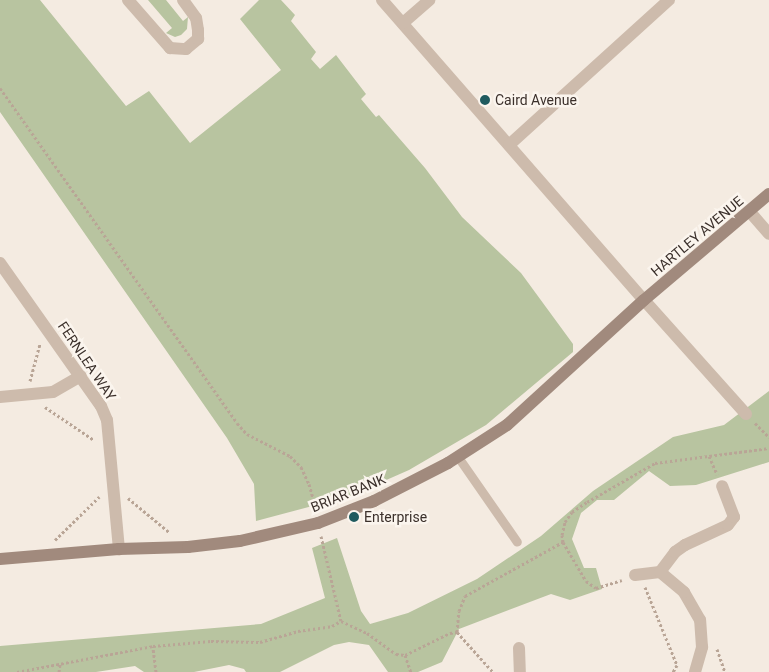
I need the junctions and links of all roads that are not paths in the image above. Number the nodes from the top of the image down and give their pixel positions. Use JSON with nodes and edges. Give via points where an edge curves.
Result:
{"nodes":[{"id":1,"x":128,"y":0,"type":"edge"},
{"id":2,"x":183,"y":0,"type":"edge"},
{"id":3,"x":382,"y":0,"type":"edge"},
{"id":4,"x":429,"y":0,"type":"edge"},
{"id":5,"x":669,"y":0,"type":"edge"},
{"id":6,"x":403,"y":23,"type":"junction"},
{"id":7,"x":509,"y":145,"type":"junction"},
{"id":8,"x":769,"y":194,"type":"edge"},
{"id":9,"x":750,"y":212,"type":"junction"},
{"id":10,"x":769,"y":234,"type":"edge"},
{"id":11,"x":0,"y":263,"type":"edge"},
{"id":12,"x":644,"y":300,"type":"junction"},
{"id":13,"x":82,"y":376,"type":"junction"},
{"id":14,"x":0,"y":397,"type":"edge"},
{"id":15,"x":746,"y":414,"type":"road end"},
{"id":16,"x":458,"y":457,"type":"junction"},
{"id":17,"x":722,"y":486,"type":"road end"},
{"id":18,"x":517,"y":542,"type":"dead end"},
{"id":19,"x":119,"y":550,"type":"junction"},
{"id":20,"x":0,"y":559,"type":"edge"},
{"id":21,"x":660,"y":572,"type":"junction"},
{"id":22,"x":639,"y":574,"type":"road end"},
{"id":23,"x":519,"y":648,"type":"dead end"},
{"id":24,"x":520,"y":672,"type":"edge"},
{"id":25,"x":695,"y":672,"type":"edge"}],
"edges":[{"from":1,"to":2,"type":"street","via":[[170,48],[186,49],[198,39],[198,30],[196,18]]},
{"from":3,"to":6,"type":"street"},
{"from":4,"to":6,"type":"street"},
{"from":5,"to":7,"type":"street"},
{"from":6,"to":7,"type":"street"},
{"from":7,"to":12,"type":"street"},
{"from":8,"to":9,"type":"street","name":"HARTLEY AVENUE"},
{"from":9,"to":10,"type":"street"},
{"from":9,"to":12,"type":"street","name":"HARTLEY AVENUE"},
{"from":11,"to":13,"type":"street","name":"FERNLEA WAY"},
{"from":12,"to":15,"type":"street"},
{"from":12,"to":16,"type":"street","name":"BRIAR BANK","via":[[507,425]]},
{"from":13,"to":14,"type":"street","via":[[53,392]]},
{"from":13,"to":19,"type":"street","name":"FERNLEA WAY","via":[[107,420]]},
{"from":16,"to":18,"type":"lane"},
{"from":16,"to":19,"type":"street","name":"BRIAR BANK","via":[[374,501],[318,522],[249,539],[187,547]]},
{"from":17,"to":21,"type":"street","via":[[734,517],[728,525],[675,552]]},
{"from":19,"to":20,"type":"street","name":"BRIAR BANK"},
{"from":21,"to":22,"type":"street"},
{"from":21,"to":25,"type":"street","via":[[684,592],[700,620],[702,647]]},
{"from":23,"to":24,"type":"street"}]}
